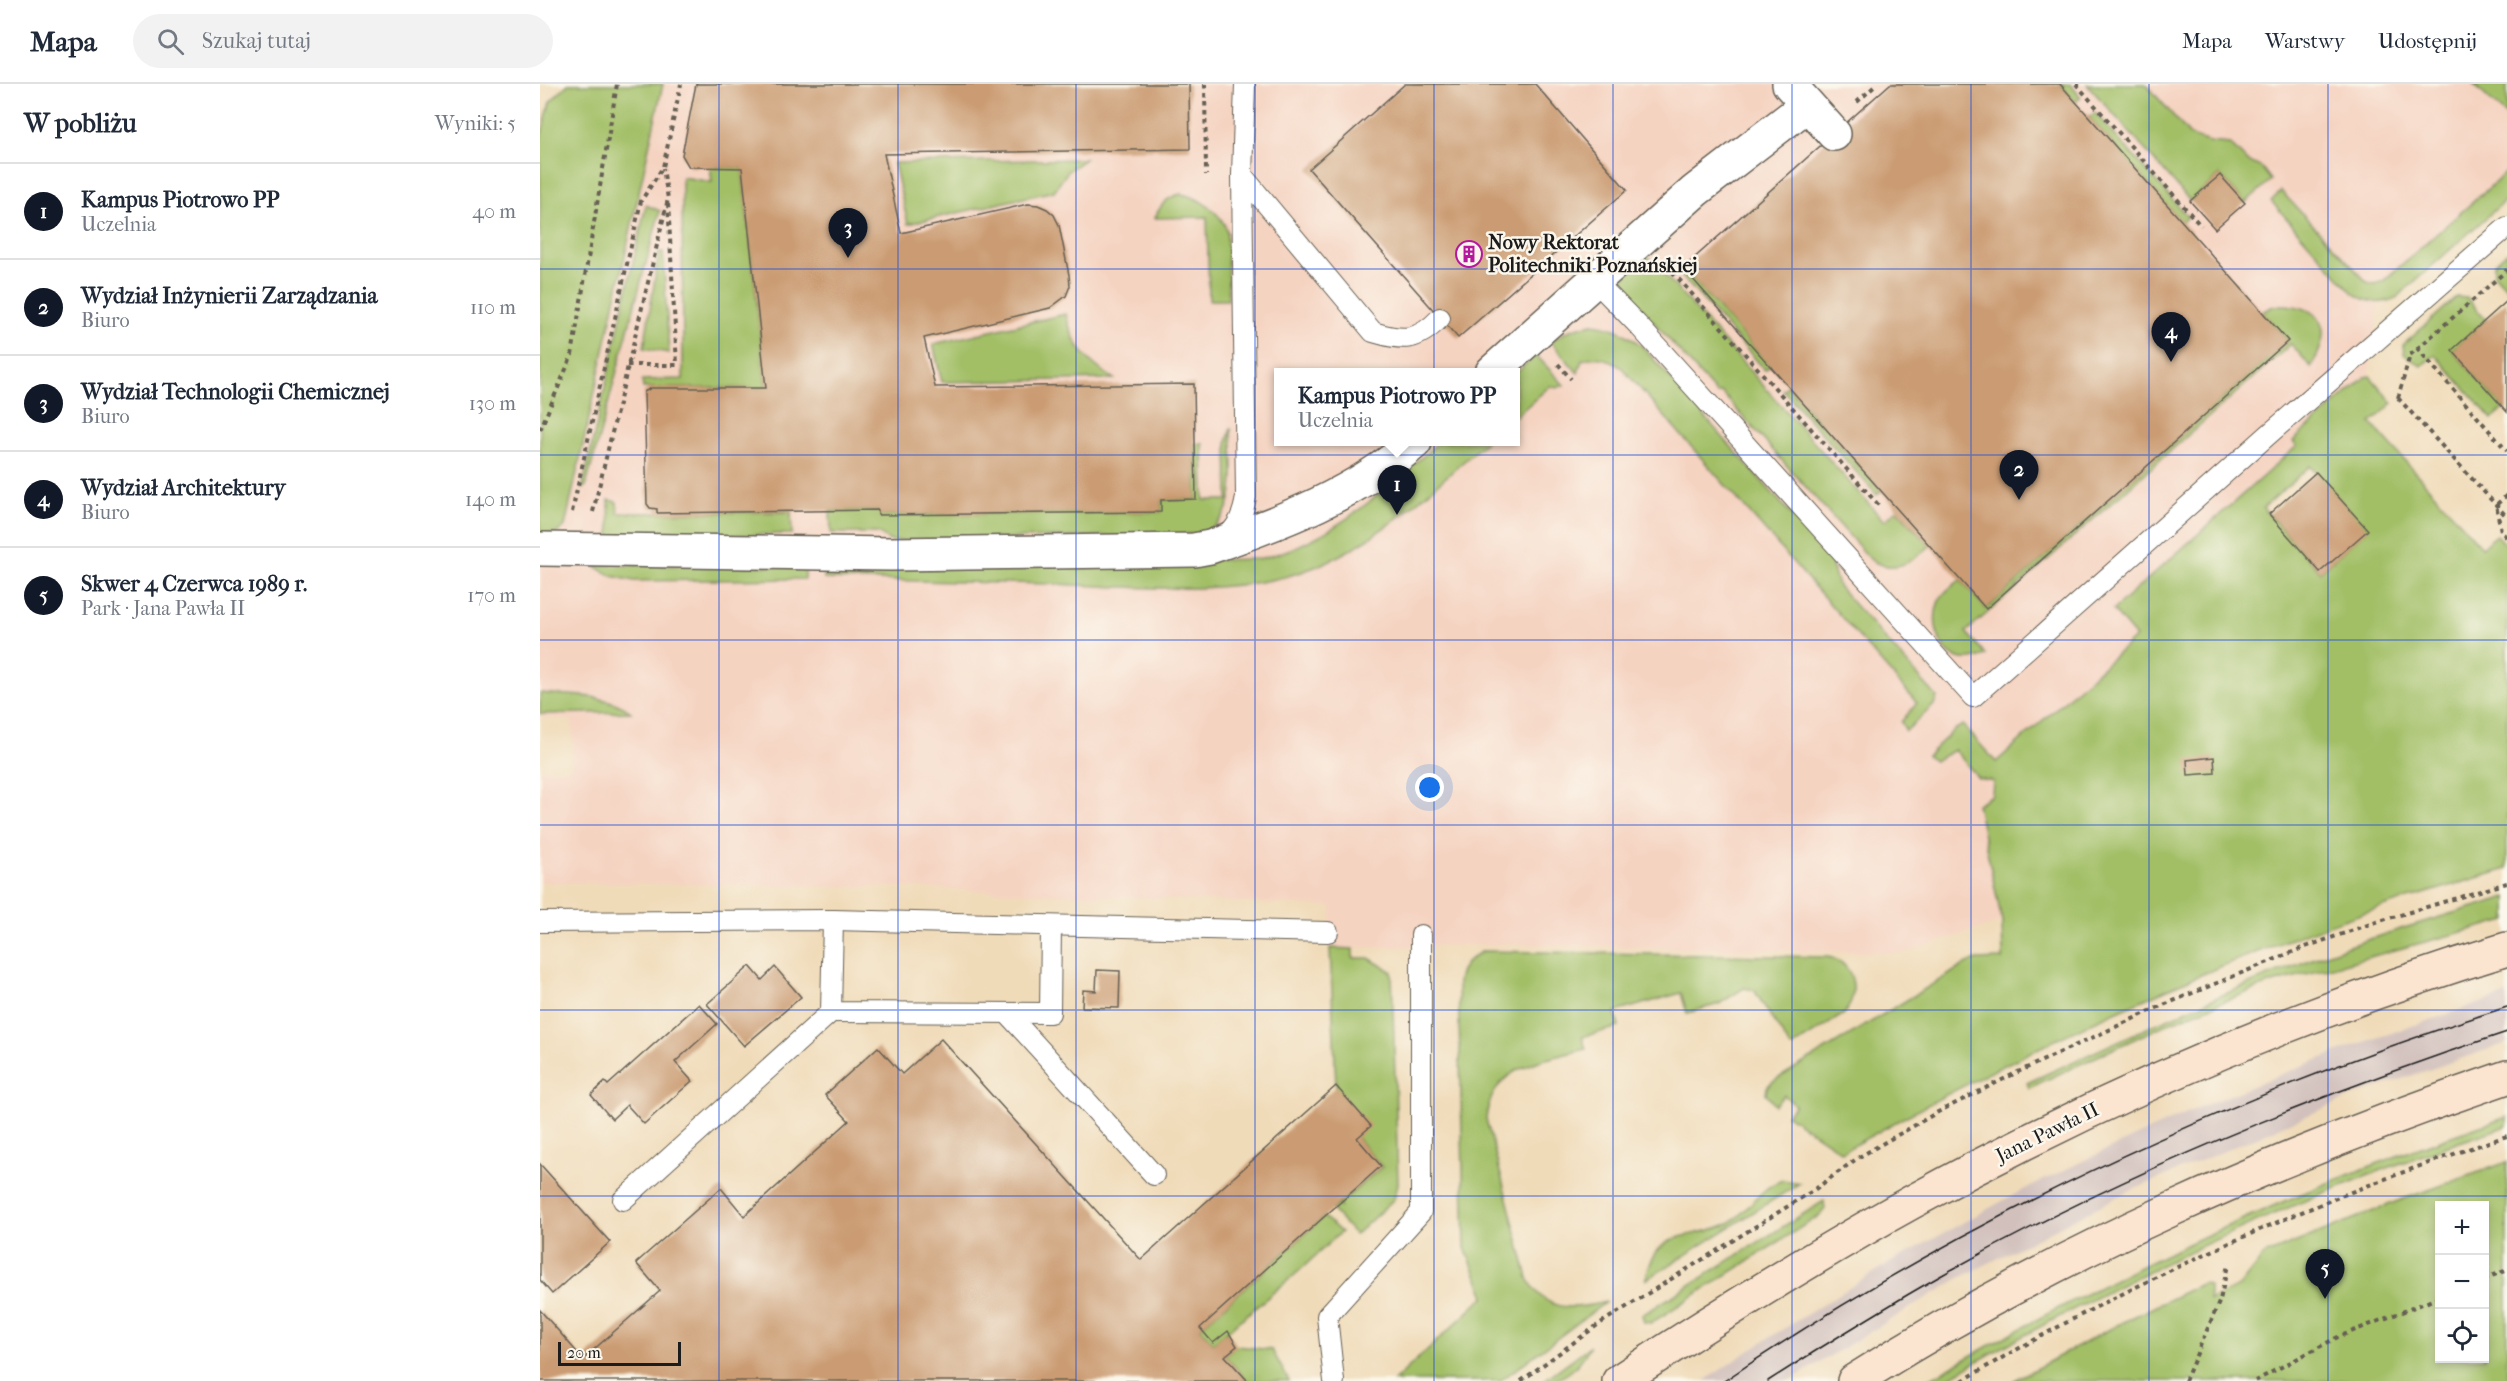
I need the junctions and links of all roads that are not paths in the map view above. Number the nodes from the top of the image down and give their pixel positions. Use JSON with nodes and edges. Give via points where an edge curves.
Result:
{"nodes":[{"id":1,"x":1245,"y":84,"type":"edge"},
{"id":2,"x":1815,"y":112,"type":"edge"},
{"id":3,"x":1242,"y":175,"type":"junction"},
{"id":4,"x":2507,"y":227,"type":"edge"},
{"id":5,"x":1595,"y":281,"type":"junction"},
{"id":6,"x":1440,"y":318,"type":"dead end"},
{"id":7,"x":1497,"y":368,"type":"edge"},
{"id":8,"x":1409,"y":446,"type":"edge"},
{"id":9,"x":1210,"y":547,"type":"junction"},
{"id":10,"x":552,"y":548,"type":"edge"},
{"id":11,"x":833,"y":920,"type":"junction"},
{"id":12,"x":540,"y":922,"type":"edge"},
{"id":13,"x":1051,"y":926,"type":"junction"},
{"id":14,"x":1328,"y":932,"type":"dead end"},
{"id":15,"x":1421,"y":935,"type":"dead end"},
{"id":16,"x":2507,"y":949,"type":"edge"},
{"id":17,"x":831,"y":1012,"type":"junction"},
{"id":18,"x":1007,"y":1013,"type":"junction"},
{"id":19,"x":2507,"y":1077,"type":"edge"},
{"id":20,"x":1154,"y":1175,"type":"dead end"},
{"id":21,"x":623,"y":1200,"type":"dead end"},
{"id":22,"x":1334,"y":1381,"type":"edge"},
{"id":23,"x":1618,"y":1381,"type":"edge"},
{"id":24,"x":1854,"y":1381,"type":"edge"}],
"edges":[{"from":1,"to":3,"type":"lane"},
{"from":2,"to":5,"type":"street","via":[[1695,191]]},
{"from":3,"to":6,"type":"lane","via":[[1372,332],[1397,340],[1413,338]]},
{"from":3,"to":9,"type":"lane","via":[[1246,497],[1236,528]]},
{"from":4,"to":5,"type":"lane","via":[[1973,697]]},
{"from":5,"to":7,"type":"street"},
{"from":8,"to":9,"type":"street","via":[[1352,488],[1271,525]]},
{"from":9,"to":10,"type":"street","via":[[891,554]]},
{"from":11,"to":12,"type":"lane"},
{"from":11,"to":13,"type":"lane"},
{"from":11,"to":17,"type":"lane"},
{"from":13,"to":14,"type":"lane"},
{"from":13,"to":18,"type":"lane","via":[[1050,1013]]},
{"from":15,"to":22,"type":"lane","via":[[1421,1212],[1327,1316]]},
{"from":16,"to":23,"type":"main road","name":"Jana Pawła II","via":[[2256,1038],[2074,1119],[1870,1225]]},
{"from":17,"to":18,"type":"lane"},
{"from":17,"to":21,"type":"lane"},
{"from":18,"to":20,"type":"lane"},
{"from":19,"to":24,"type":"main road","via":[[2219,1187],[1951,1322]]}]}
